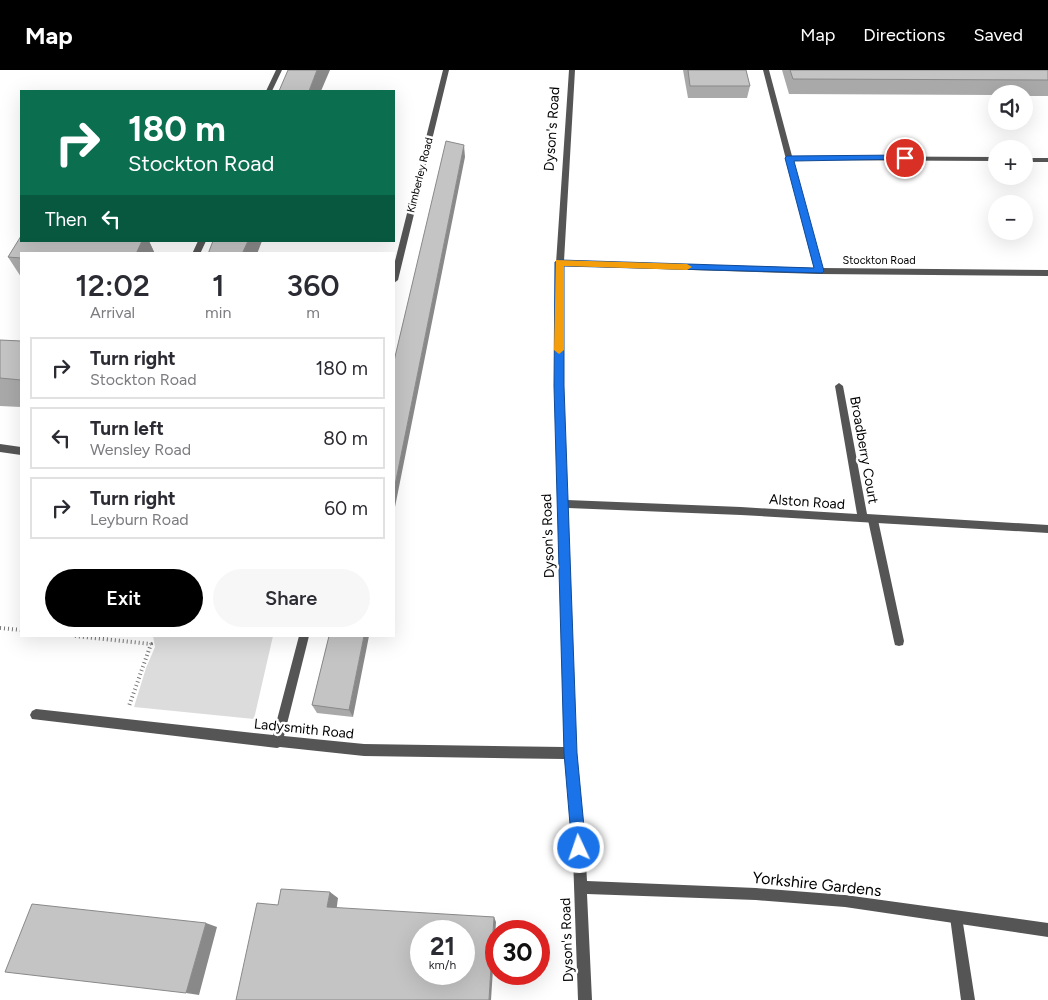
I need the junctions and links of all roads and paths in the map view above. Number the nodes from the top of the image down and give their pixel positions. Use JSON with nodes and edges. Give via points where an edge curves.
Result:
{"nodes":[{"id":1,"x":279,"y":70,"type":"edge"},
{"id":2,"x":446,"y":70,"type":"edge"},
{"id":3,"x":572,"y":70,"type":"edge"},
{"id":4,"x":766,"y":70,"type":"edge"},
{"id":5,"x":270,"y":90,"type":"edge"},
{"id":6,"x":790,"y":158,"type":"junction"},
{"id":7,"x":988,"y":159,"type":"edge"},
{"id":8,"x":1033,"y":160,"type":"edge"},
{"id":9,"x":1048,"y":160,"type":"edge"},
{"id":10,"x":560,"y":262,"type":"junction"},
{"id":11,"x":819,"y":271,"type":"junction"},
{"id":12,"x":1048,"y":272,"type":"edge"},
{"id":13,"x":395,"y":276,"type":"edge"},
{"id":14,"x":838,"y":386,"type":"dead end"},
{"id":15,"x":0,"y":448,"type":"edge"},
{"id":16,"x":20,"y":451,"type":"edge"},
{"id":17,"x":564,"y":504,"type":"junction"},
{"id":18,"x":868,"y":520,"type":"junction"},
{"id":19,"x":1048,"y":529,"type":"edge"},
{"id":20,"x":0,"y":628,"type":"edge"},
{"id":21,"x":20,"y":630,"type":"edge"},
{"id":22,"x":84,"y":637,"type":"edge"},
{"id":23,"x":304,"y":637,"type":"edge"},
{"id":24,"x":899,"y":641,"type":"dead end"},
{"id":25,"x":36,"y":715,"type":"dead end"},
{"id":26,"x":121,"y":725,"type":"junction"},
{"id":27,"x":277,"y":742,"type":"junction"},
{"id":28,"x":570,"y":753,"type":"junction"},
{"id":29,"x":581,"y":887,"type":"junction"},
{"id":30,"x":956,"y":917,"type":"junction"},
{"id":31,"x":1048,"y":930,"type":"edge"},
{"id":32,"x":585,"y":1000,"type":"edge"},
{"id":33,"x":968,"y":1000,"type":"edge"}],
"edges":[{"from":1,"to":5,"type":"street"},
{"from":2,"to":13,"type":"street","name":"Kimberley Road"},
{"from":3,"to":10,"type":"street","name":"Dyson's Road"},
{"from":4,"to":6,"type":"street"},
{"from":6,"to":7,"type":"street"},
{"from":6,"to":11,"type":"street"},
{"from":8,"to":9,"type":"street"},
{"from":10,"to":11,"type":"street","name":"Stockton Road"},
{"from":10,"to":17,"type":"street","name":"Dyson's Road","via":[[559,386]]},
{"from":11,"to":12,"type":"street","name":"Stockton Road"},
{"from":14,"to":18,"type":"street","name":"Broadberry Court"},
{"from":15,"to":16,"type":"street"},
{"from":17,"to":18,"type":"street","name":"Alston Road"},
{"from":17,"to":28,"type":"street","name":"Dyson's Road"},
{"from":18,"to":19,"type":"street","name":"Alston Road"},
{"from":18,"to":24,"type":"street","name":"Broadberry Court"},
{"from":20,"to":21,"type":"path"},
{"from":22,"to":26,"type":"path","via":[[151,644]]},
{"from":23,"to":27,"type":"street"},
{"from":25,"to":26,"type":"street","name":"Ladysmith Road"},
{"from":26,"to":27,"type":"street","name":"Ladysmith Road"},
{"from":27,"to":28,"type":"street","name":"Ladysmith Road","via":[[364,750]]},
{"from":28,"to":29,"type":"street","name":"Dyson's Road"},
{"from":29,"to":30,"type":"street","name":"Yorkshire Gardens","via":[[756,894]]},
{"from":29,"to":32,"type":"street","name":"Dyson's Road"},
{"from":30,"to":31,"type":"street","name":"Yorkshire Gardens"},
{"from":30,"to":33,"type":"street"}]}
